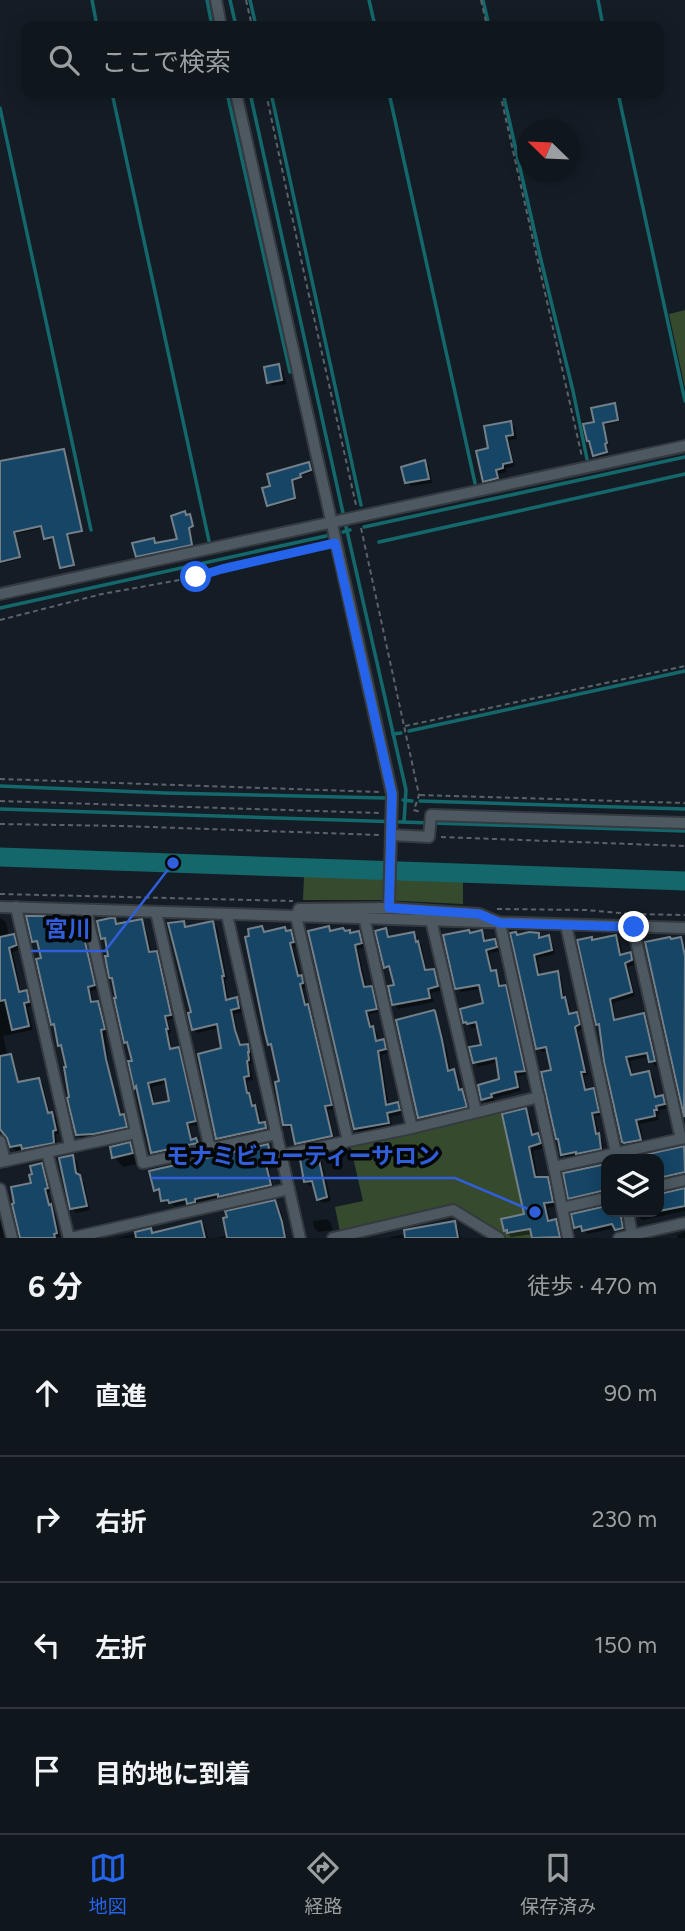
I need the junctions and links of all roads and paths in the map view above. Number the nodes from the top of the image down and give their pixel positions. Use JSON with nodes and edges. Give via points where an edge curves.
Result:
{"nodes":[{"id":1,"x":216,"y":0,"type":"edge"},
{"id":2,"x":246,"y":0,"type":"edge"},
{"id":3,"x":481,"y":0,"type":"edge"},
{"id":4,"x":220,"y":21,"type":"edge"},
{"id":5,"x":251,"y":21,"type":"edge"},
{"id":6,"x":486,"y":21,"type":"edge"},
{"id":7,"x":237,"y":98,"type":"edge"},
{"id":8,"x":268,"y":98,"type":"edge"},
{"id":9,"x":501,"y":98,"type":"edge"},
{"id":10,"x":685,"y":446,"type":"edge"},
{"id":11,"x":585,"y":468,"type":"junction"},
{"id":12,"x":344,"y":519,"type":"junction"},
{"id":13,"x":335,"y":543,"type":"junction"},
{"id":14,"x":0,"y":594,"type":"edge"},
{"id":15,"x":0,"y":620,"type":"edge"},
{"id":16,"x":685,"y":666,"type":"edge"},
{"id":17,"x":404,"y":727,"type":"junction"},
{"id":18,"x":0,"y":779,"type":"edge"},
{"id":19,"x":392,"y":794,"type":"junction"},
{"id":20,"x":419,"y":795,"type":"junction"},
{"id":21,"x":0,"y":801,"type":"edge"},
{"id":22,"x":685,"y":803,"type":"edge"},
{"id":23,"x":685,"y":823,"type":"edge"},
{"id":24,"x":0,"y":824,"type":"edge"},
{"id":25,"x":431,"y":824,"type":"junction"},
{"id":26,"x":392,"y":826,"type":"junction"},
{"id":27,"x":685,"y":846,"type":"edge"},
{"id":28,"x":0,"y":894,"type":"edge"},
{"id":29,"x":301,"y":901,"type":"dead end"},
{"id":30,"x":389,"y":905,"type":"junction"},
{"id":31,"x":0,"y":907,"type":"edge"},
{"id":32,"x":16,"y":907,"type":"junction"},
{"id":33,"x":488,"y":909,"type":"dead end"},
{"id":34,"x":86,"y":910,"type":"junction"},
{"id":35,"x":156,"y":912,"type":"junction"},
{"id":36,"x":227,"y":915,"type":"junction"},
{"id":37,"x":685,"y":915,"type":"edge"},
{"id":38,"x":296,"y":916,"type":"junction"},
{"id":39,"x":364,"y":918,"type":"junction"},
{"id":40,"x":432,"y":920,"type":"junction"},
{"id":41,"x":500,"y":923,"type":"junction"},
{"id":42,"x":566,"y":925,"type":"junction"},
{"id":43,"x":634,"y":927,"type":"junction"},
{"id":44,"x":685,"y":928,"type":"edge"},
{"id":45,"x":539,"y":1097,"type":"junction"},
{"id":46,"x":476,"y":1112,"type":"junction"},
{"id":47,"x":412,"y":1128,"type":"junction"},
{"id":48,"x":136,"y":1133,"type":"junction"},
{"id":49,"x":277,"y":1134,"type":"junction"},
{"id":50,"x":683,"y":1138,"type":"edge"},
{"id":51,"x":0,"y":1141,"type":"edge"},
{"id":52,"x":348,"y":1141,"type":"junction"},
{"id":53,"x":70,"y":1146,"type":"junction"},
{"id":54,"x":210,"y":1149,"type":"junction"},
{"id":55,"x":47,"y":1152,"type":"junction"},
{"id":56,"x":616,"y":1153,"type":"junction"},
{"id":57,"x":281,"y":1155,"type":"junction"},
{"id":58,"x":2,"y":1161,"type":"edge"},
{"id":59,"x":554,"y":1167,"type":"junction"},
{"id":60,"x":685,"y":1180,"type":"edge"},
{"id":61,"x":664,"y":1185,"type":"edge"},
{"id":62,"x":0,"y":1189,"type":"edge"},
{"id":63,"x":289,"y":1189,"type":"junction"},
{"id":64,"x":601,"y":1199,"type":"edge"},
{"id":65,"x":562,"y":1208,"type":"junction"},
{"id":66,"x":629,"y":1217,"type":"edge"},
{"id":67,"x":685,"y":1223,"type":"edge"},
{"id":68,"x":360,"y":1235,"type":"edge"},
{"id":69,"x":632,"y":1235,"type":"junction"},
{"id":70,"x":497,"y":1237,"type":"edge"},
{"id":71,"x":12,"y":1238,"type":"edge"},
{"id":72,"x":70,"y":1238,"type":"edge"},
{"id":73,"x":300,"y":1238,"type":"edge"},
{"id":74,"x":333,"y":1238,"type":"edge"},
{"id":75,"x":568,"y":1238,"type":"edge"},
{"id":76,"x":619,"y":1238,"type":"edge"}],
"edges":[{"from":1,"to":4,"type":"street"},
{"from":2,"to":5,"type":"path"},
{"from":3,"to":6,"type":"path"},
{"from":7,"to":12,"type":"street"},
{"from":8,"to":12,"type":"path","via":[[307,286]]},
{"from":9,"to":11,"type":"path"},
{"from":10,"to":11,"type":"street"},
{"from":11,"to":12,"type":"street"},
{"from":12,"to":13,"type":"street"},
{"from":12,"to":14,"type":"street"},
{"from":12,"to":17,"type":"path","via":[[366,557]]},
{"from":13,"to":15,"type":"path"},
{"from":13,"to":19,"type":"street"},
{"from":16,"to":17,"type":"path"},
{"from":17,"to":20,"type":"path"},
{"from":18,"to":19,"type":"path"},
{"from":19,"to":26,"type":"street"},
{"from":20,"to":22,"type":"path"},
{"from":20,"to":25,"type":"path","via":[[414,810]]},
{"from":21,"to":26,"type":"path"},
{"from":23,"to":25,"type":"street"},
{"from":24,"to":26,"type":"path"},
{"from":25,"to":26,"type":"street"},
{"from":25,"to":27,"type":"path"},
{"from":26,"to":30,"type":"street"},
{"from":28,"to":29,"type":"path"},
{"from":30,"to":38,"type":"street","via":[[299,909]]},
{"from":30,"to":41,"type":"street","via":[[479,914]]},
{"from":31,"to":32,"type":"street"},
{"from":32,"to":34,"type":"street"},
{"from":32,"to":53,"type":"street"},
{"from":33,"to":37,"type":"path"},
{"from":34,"to":35,"type":"street"},
{"from":34,"to":48,"type":"street"},
{"from":35,"to":36,"type":"street"},
{"from":35,"to":54,"type":"street"},
{"from":36,"to":38,"type":"street"},
{"from":36,"to":49,"type":"street"},
{"from":38,"to":39,"type":"street"},
{"from":38,"to":52,"type":"street"},
{"from":39,"to":40,"type":"street"},
{"from":39,"to":47,"type":"street"},
{"from":40,"to":41,"type":"street"},
{"from":40,"to":46,"type":"street"},
{"from":41,"to":42,"type":"street"},
{"from":41,"to":45,"type":"street"},
{"from":42,"to":43,"type":"street"},
{"from":42,"to":56,"type":"street"},
{"from":43,"to":44,"type":"street"},
{"from":43,"to":50,"type":"street"},
{"from":45,"to":46,"type":"street"},
{"from":45,"to":59,"type":"street"},
{"from":46,"to":47,"type":"street"},
{"from":47,"to":52,"type":"street"},
{"from":48,"to":53,"type":"street"},
{"from":48,"to":54,"type":"street","via":[[143,1163]]},
{"from":49,"to":54,"type":"street"},
{"from":49,"to":57,"type":"street"},
{"from":50,"to":56,"type":"street"},
{"from":51,"to":58,"type":"street"},
{"from":52,"to":57,"type":"street"},
{"from":53,"to":55,"type":"street"},
{"from":55,"to":58,"type":"street"},
{"from":55,"to":72,"type":"street"},
{"from":56,"to":59,"type":"street"},
{"from":57,"to":63,"type":"street"},
{"from":59,"to":65,"type":"street"},
{"from":60,"to":61,"type":"street"},
{"from":62,"to":71,"type":"street"},
{"from":63,"to":72,"type":"street"},
{"from":63,"to":73,"type":"street"},
{"from":64,"to":65,"type":"street"},
{"from":65,"to":75,"type":"street"},
{"from":66,"to":69,"type":"street"},
{"from":67,"to":69,"type":"street"},
{"from":68,"to":70,"type":"street","via":[[453,1210]]},
{"from":68,"to":74,"type":"street"},
{"from":69,"to":76,"type":"street"}]}
